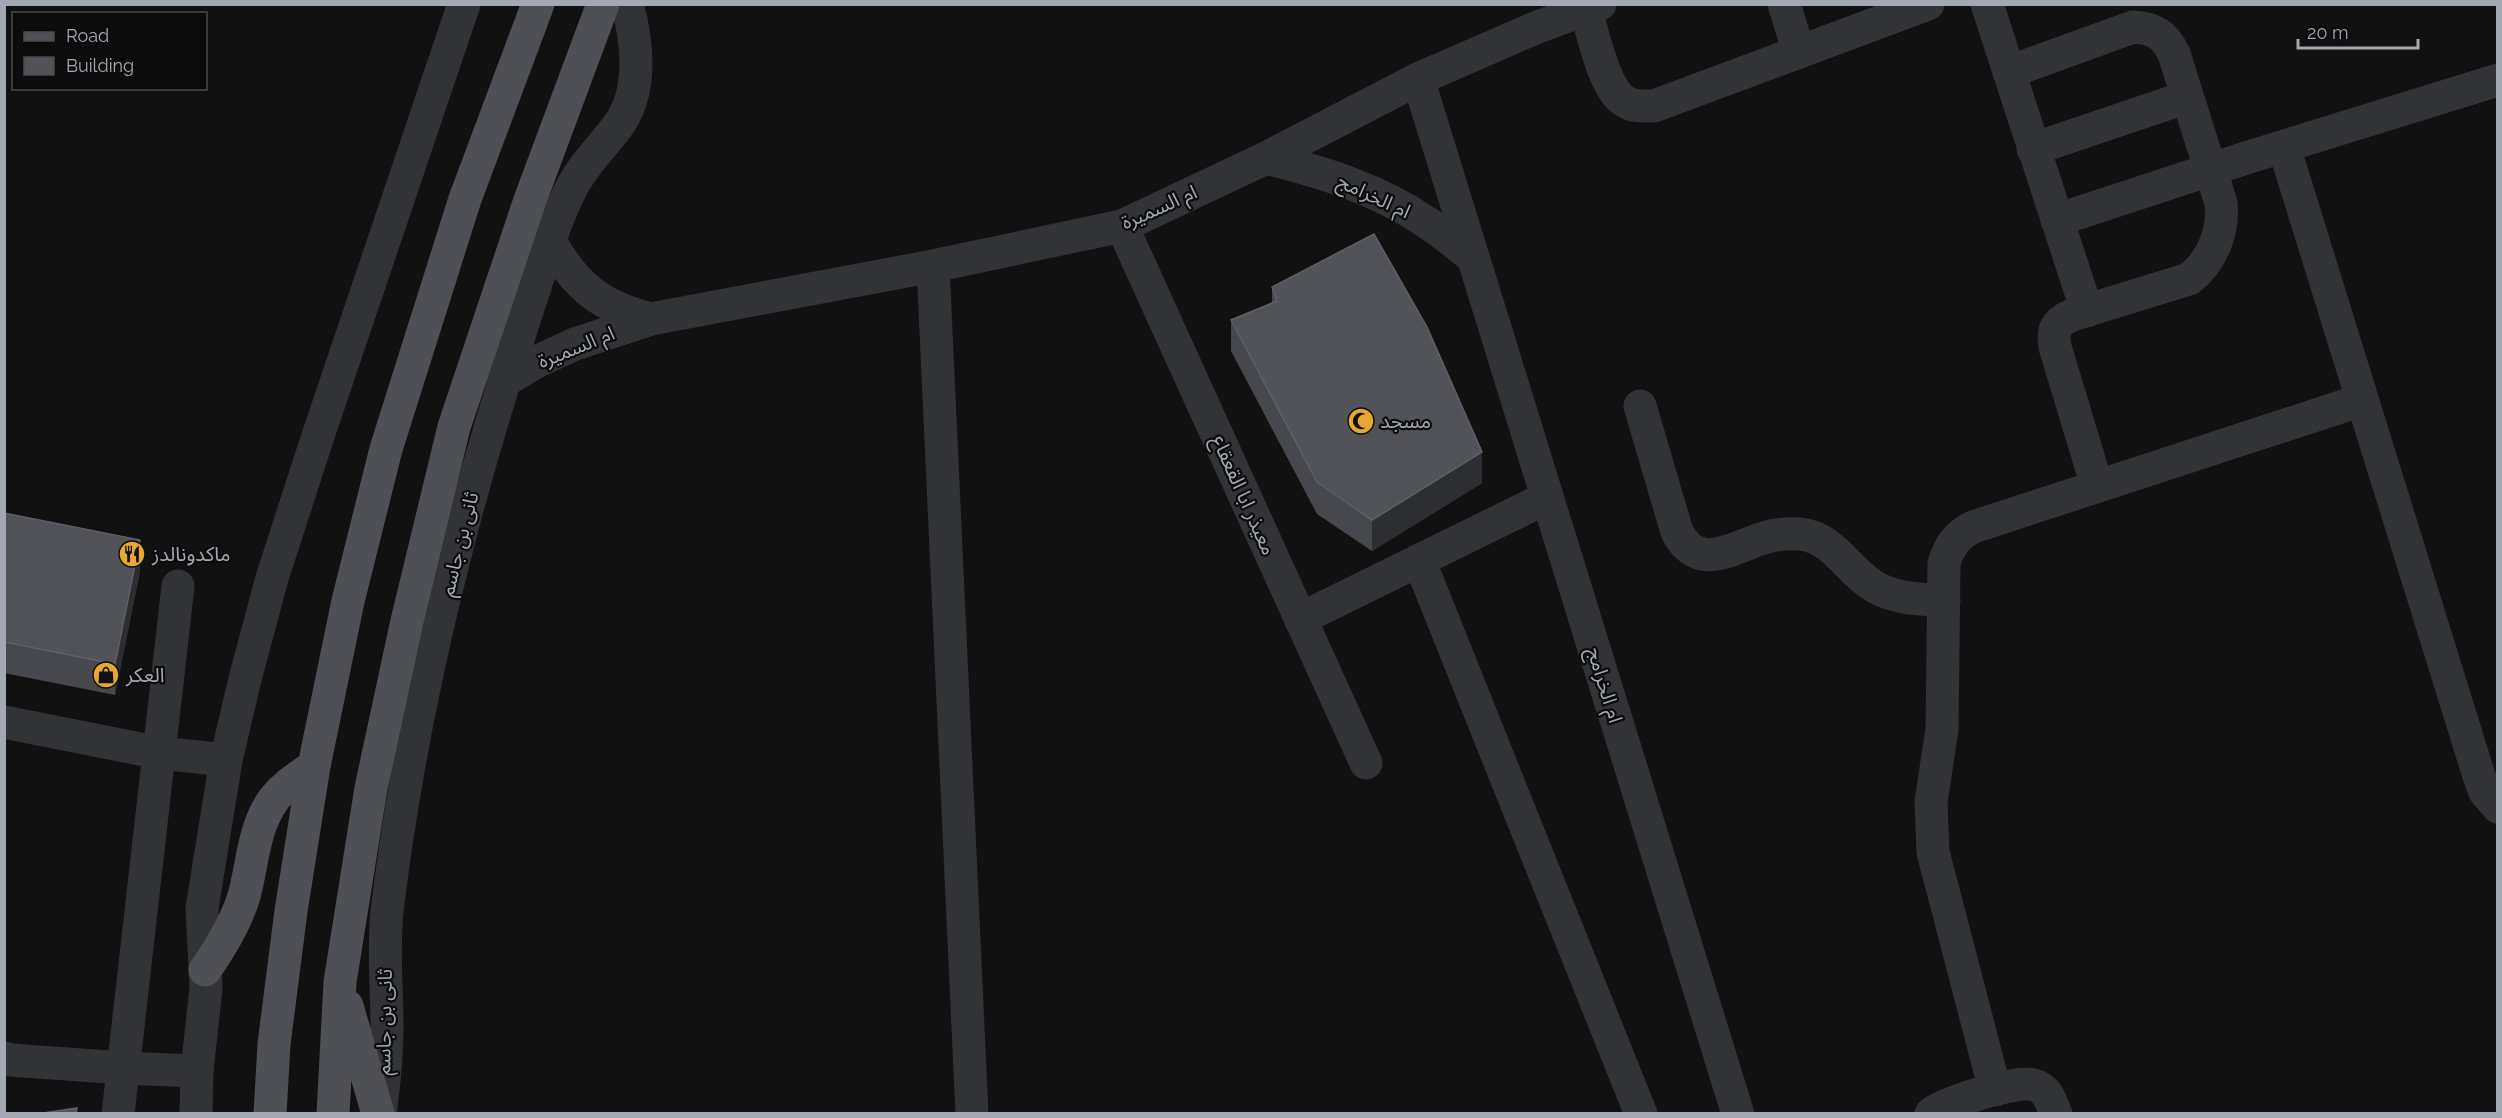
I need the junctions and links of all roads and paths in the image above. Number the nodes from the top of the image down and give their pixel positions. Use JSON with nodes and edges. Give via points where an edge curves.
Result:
{"nodes":[{"id":1,"x":464,"y":4,"type":"edge"},
{"id":2,"x":538,"y":4,"type":"edge"},
{"id":3,"x":603,"y":4,"type":"edge"},
{"id":4,"x":627,"y":4,"type":"edge"},
{"id":5,"x":1784,"y":4,"type":"edge"},
{"id":6,"x":1928,"y":4,"type":"edge"},
{"id":7,"x":1987,"y":4,"type":"edge"},
{"id":8,"x":1593,"y":7,"type":"edge"},
{"id":9,"x":1799,"y":52,"type":"junction"},
{"id":10,"x":2009,"y":72,"type":"junction"},
{"id":11,"x":1418,"y":79,"type":"junction"},
{"id":12,"x":2498,"y":80,"type":"edge"},
{"id":13,"x":2187,"y":97,"type":"junction"},
{"id":14,"x":2284,"y":147,"type":"junction"},
{"id":15,"x":2033,"y":148,"type":"junction"},
{"id":16,"x":1266,"y":158,"type":"junction"},
{"id":17,"x":2210,"y":170,"type":"junction"},
{"id":18,"x":2057,"y":220,"type":"junction"},
{"id":19,"x":1122,"y":226,"type":"junction"},
{"id":20,"x":550,"y":241,"type":"junction"},
{"id":21,"x":1471,"y":256,"type":"junction"},
{"id":22,"x":933,"y":266,"type":"junction"},
{"id":23,"x":2087,"y":311,"type":"junction"},
{"id":24,"x":651,"y":319,"type":"junction"},
{"id":25,"x":504,"y":381,"type":"junction"},
{"id":26,"x":2362,"y":400,"type":"junction"},
{"id":27,"x":1640,"y":406,"type":"dead end"},
{"id":28,"x":2097,"y":486,"type":"junction"},
{"id":29,"x":1546,"y":498,"type":"junction"},
{"id":30,"x":1419,"y":560,"type":"junction"},
{"id":31,"x":178,"y":586,"type":"dead end"},
{"id":32,"x":1944,"y":601,"type":"junction"},
{"id":33,"x":1300,"y":619,"type":"junction"},
{"id":34,"x":4,"y":722,"type":"edge"},
{"id":35,"x":160,"y":753,"type":"junction"},
{"id":36,"x":226,"y":760,"type":"junction"},
{"id":37,"x":1366,"y":763,"type":"dead end"},
{"id":38,"x":314,"y":766,"type":"junction"},
{"id":39,"x":2498,"y":807,"type":"edge"},
{"id":40,"x":205,"y":970,"type":"junction"},
{"id":41,"x":340,"y":982,"type":"junction"},
{"id":42,"x":4,"y":1058,"type":"edge"},
{"id":43,"x":123,"y":1068,"type":"junction"},
{"id":44,"x":197,"y":1071,"type":"junction"},
{"id":45,"x":1995,"y":1090,"type":"junction"},
{"id":46,"x":118,"y":1113,"type":"edge"},
{"id":47,"x":196,"y":1113,"type":"edge"},
{"id":48,"x":270,"y":1113,"type":"edge"},
{"id":49,"x":333,"y":1113,"type":"edge"},
{"id":50,"x":379,"y":1113,"type":"edge"},
{"id":51,"x":972,"y":1113,"type":"edge"},
{"id":52,"x":1641,"y":1113,"type":"edge"},
{"id":53,"x":1738,"y":1113,"type":"edge"},
{"id":54,"x":1931,"y":1113,"type":"edge"},
{"id":55,"x":2056,"y":1113,"type":"edge"}],
"edges":[{"from":1,"to":36,"type":"street","via":[[276,567]]},
{"from":2,"to":38,"type":"main road","via":[[465,199],[386,449],[348,601]]},
{"from":3,"to":41,"type":"main road","name":"ثانى بن جاسم","via":[[530,200],[454,427],[371,788]]},
{"from":4,"to":20,"type":"street","name":"ثانى بن جاسم","via":[[637,52],[634,92],[620,124],[572,186]]},
{"from":5,"to":9,"type":"street"},
{"from":6,"to":9,"type":"street"},
{"from":7,"to":10,"type":"street"},
{"from":8,"to":9,"type":"street","via":[[1610,86],[1626,102],[1640,106],[1653,106]]},
{"from":8,"to":11,"type":"street","name":"ام السميرة"},
{"from":10,"to":13,"type":"street","via":[[2120,30],[2146,27],[2168,42]]},
{"from":10,"to":15,"type":"street"},
{"from":11,"to":16,"type":"street","name":"ام السميرة"},
{"from":11,"to":21,"type":"street","name":"ام الخرامج"},
{"from":12,"to":14,"type":"street"},
{"from":13,"to":15,"type":"street"},
{"from":13,"to":17,"type":"street"},
{"from":14,"to":17,"type":"street"},
{"from":14,"to":26,"type":"street"},
{"from":15,"to":18,"type":"street"},
{"from":16,"to":19,"type":"street","name":"ام السميرة"},
{"from":16,"to":21,"type":"street","name":"ام الخرامج","via":[[1322,172],[1375,193],[1425,221]]},
{"from":17,"to":18,"type":"street"},
{"from":17,"to":23,"type":"street","via":[[2221,202],[2221,222],[2213,249],[2199,272],[2179,284]]},
{"from":18,"to":23,"type":"street"},
{"from":19,"to":22,"type":"street","name":"ام السميرة"},
{"from":19,"to":33,"type":"street","name":"معيذر ابا القعقاع"},
{"from":20,"to":24,"type":"street","name":"ام السميرة","via":[[563,264],[594,296],[626,313]]},
{"from":20,"to":25,"type":"street","name":"ثانى بن جاسم"},
{"from":21,"to":29,"type":"street","name":"ام الخرامج"},
{"from":22,"to":24,"type":"street","name":"ام السميرة"},
{"from":22,"to":51,"type":"street"},
{"from":23,"to":28,"type":"street","via":[[2061,320],[2053,337]]},
{"from":24,"to":25,"type":"street","name":"ام السميرة","via":[[575,344]]},
{"from":25,"to":50,"type":"street","name":"ثانى بن جاسم","via":[[467,510],[410,758],[385,934],[387,1028]]},
{"from":26,"to":28,"type":"street"},
{"from":26,"to":39,"type":"street","via":[[2479,776]]},
{"from":27,"to":32,"type":"street","via":[[1677,532],[1692,551],[1716,555],[1767,537],[1803,534],[1820,538],[1863,580],[1879,589],[1896,596]]},
{"from":28,"to":32,"type":"street","via":[[1963,532],[1948,550],[1944,564]]},
{"from":29,"to":30,"type":"street"},
{"from":29,"to":53,"type":"street","name":"ام الخرامج"},
{"from":30,"to":33,"type":"street"},
{"from":30,"to":52,"type":"street"},
{"from":31,"to":35,"type":"street"},
{"from":32,"to":45,"type":"street","via":[[1942,729],[1931,802],[1933,852]]},
{"from":33,"to":37,"type":"street","name":"معيذر ابا القعقاع"},
{"from":34,"to":35,"type":"street"},
{"from":35,"to":36,"type":"street"},
{"from":35,"to":43,"type":"street"},
{"from":36,"to":40,"type":"street","via":[[202,908]]},
{"from":38,"to":40,"type":"main road","via":[[287,785],[264,817],[243,897],[226,938]]},
{"from":38,"to":48,"type":"main road","via":[[286,944]]},
{"from":40,"to":44,"type":"street"},
{"from":41,"to":49,"type":"main road","name":"ثانى بن جاسم"},
{"from":41,"to":50,"type":"main road"},
{"from":42,"to":43,"type":"street"},
{"from":43,"to":44,"type":"street"},
{"from":43,"to":46,"type":"street"},
{"from":44,"to":47,"type":"street"},
{"from":45,"to":54,"type":"street"},
{"from":45,"to":55,"type":"street","via":[[2012,1084],[2033,1084],[2049,1096]]}]}
